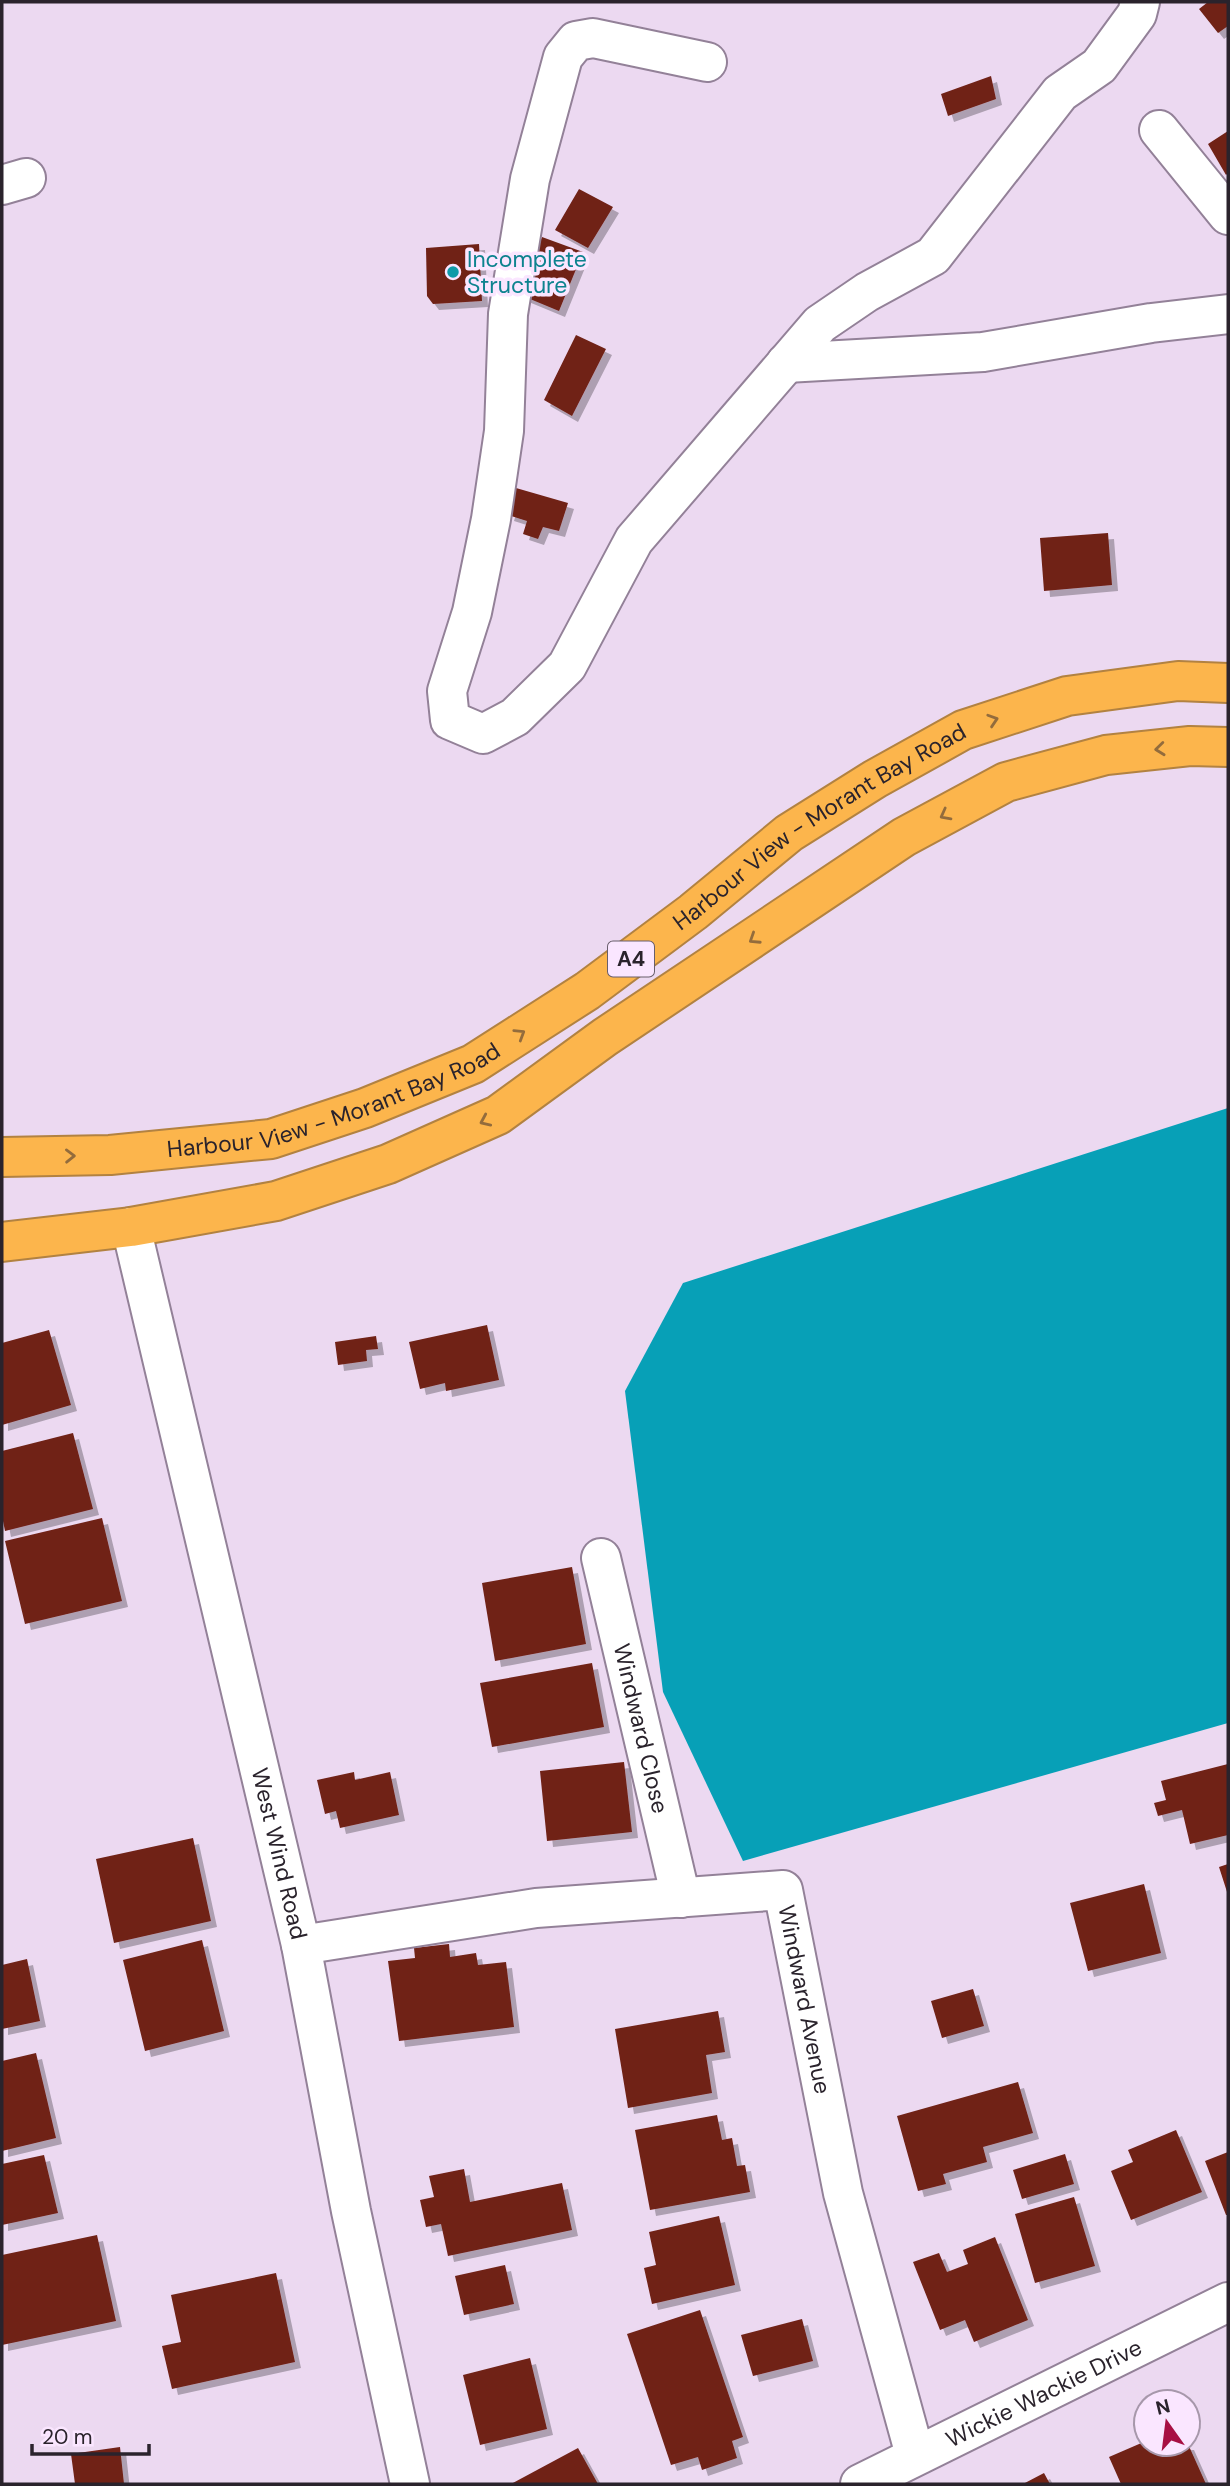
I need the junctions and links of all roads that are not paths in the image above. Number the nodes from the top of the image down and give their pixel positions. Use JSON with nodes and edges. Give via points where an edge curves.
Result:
{"nodes":[{"id":1,"x":1140,"y":2,"type":"edge"},
{"id":2,"x":708,"y":62,"type":"dead end"},
{"id":3,"x":1159,"y":130,"type":"dead end"},
{"id":4,"x":1228,"y":215,"type":"edge"},
{"id":5,"x":1228,"y":314,"type":"edge"},
{"id":6,"x":786,"y":363,"type":"junction"},
{"id":7,"x":1228,"y":683,"type":"edge"},
{"id":8,"x":1228,"y":747,"type":"edge"},
{"id":9,"x":2,"y":1157,"type":"edge"},
{"id":10,"x":131,"y":1227,"type":"junction"},
{"id":11,"x":2,"y":1242,"type":"edge"},
{"id":12,"x":601,"y":1558,"type":"dead end"},
{"id":13,"x":681,"y":1898,"type":"junction"},
{"id":14,"x":301,"y":1945,"type":"junction"},
{"id":15,"x":1228,"y":2302,"type":"edge"},
{"id":16,"x":915,"y":2455,"type":"junction"},
{"id":17,"x":410,"y":2484,"type":"edge"},
{"id":18,"x":860,"y":2484,"type":"edge"}],
"edges":[{"from":1,"to":6,"type":"street","via":[[1137,14],[1099,66],[1060,93],[933,256],[820,324]]},
{"from":2,"to":6,"type":"street","via":[[593,38],[576,41],[563,57],[530,179],[508,314],[504,432],[472,612],[447,691],[450,720],[483,734],[515,717],[567,666],[635,540]]},
{"from":3,"to":4,"type":"street"},
{"from":5,"to":6,"type":"street","via":[[983,352]]},
{"from":9,"to":7,"type":"highway","name":"Harbour View - Morant Bay Road","number":"A4","one_way":true,"via":[[110,1155],[271,1139],[365,1108],[473,1064],[587,992],[789,833],[963,730],[1067,696],[1178,681]]},
{"from":8,"to":10,"type":"highway","number":"A4","one_way":true,"via":[[1106,755],[1006,782],[904,836],[605,1037],[498,1115],[388,1164],[276,1201]]},
{"from":10,"to":11,"type":"highway","number":"A4"},
{"from":10,"to":14,"type":"street","name":"West Wind Road"},
{"from":12,"to":13,"type":"street","name":"Windward Close"},
{"from":13,"to":14,"type":"street","name":"Windward Avenue","via":[[536,1908]]},
{"from":13,"to":16,"type":"street","name":"Windward Avenue","via":[[783,1890],[843,2193]]},
{"from":14,"to":17,"type":"street","name":"West Wind Road","via":[[351,2211]]},
{"from":15,"to":16,"type":"street","name":"Wickie Wackie Drive"},
{"from":16,"to":18,"type":"street","name":"Wickie Wackie Drive"}]}
